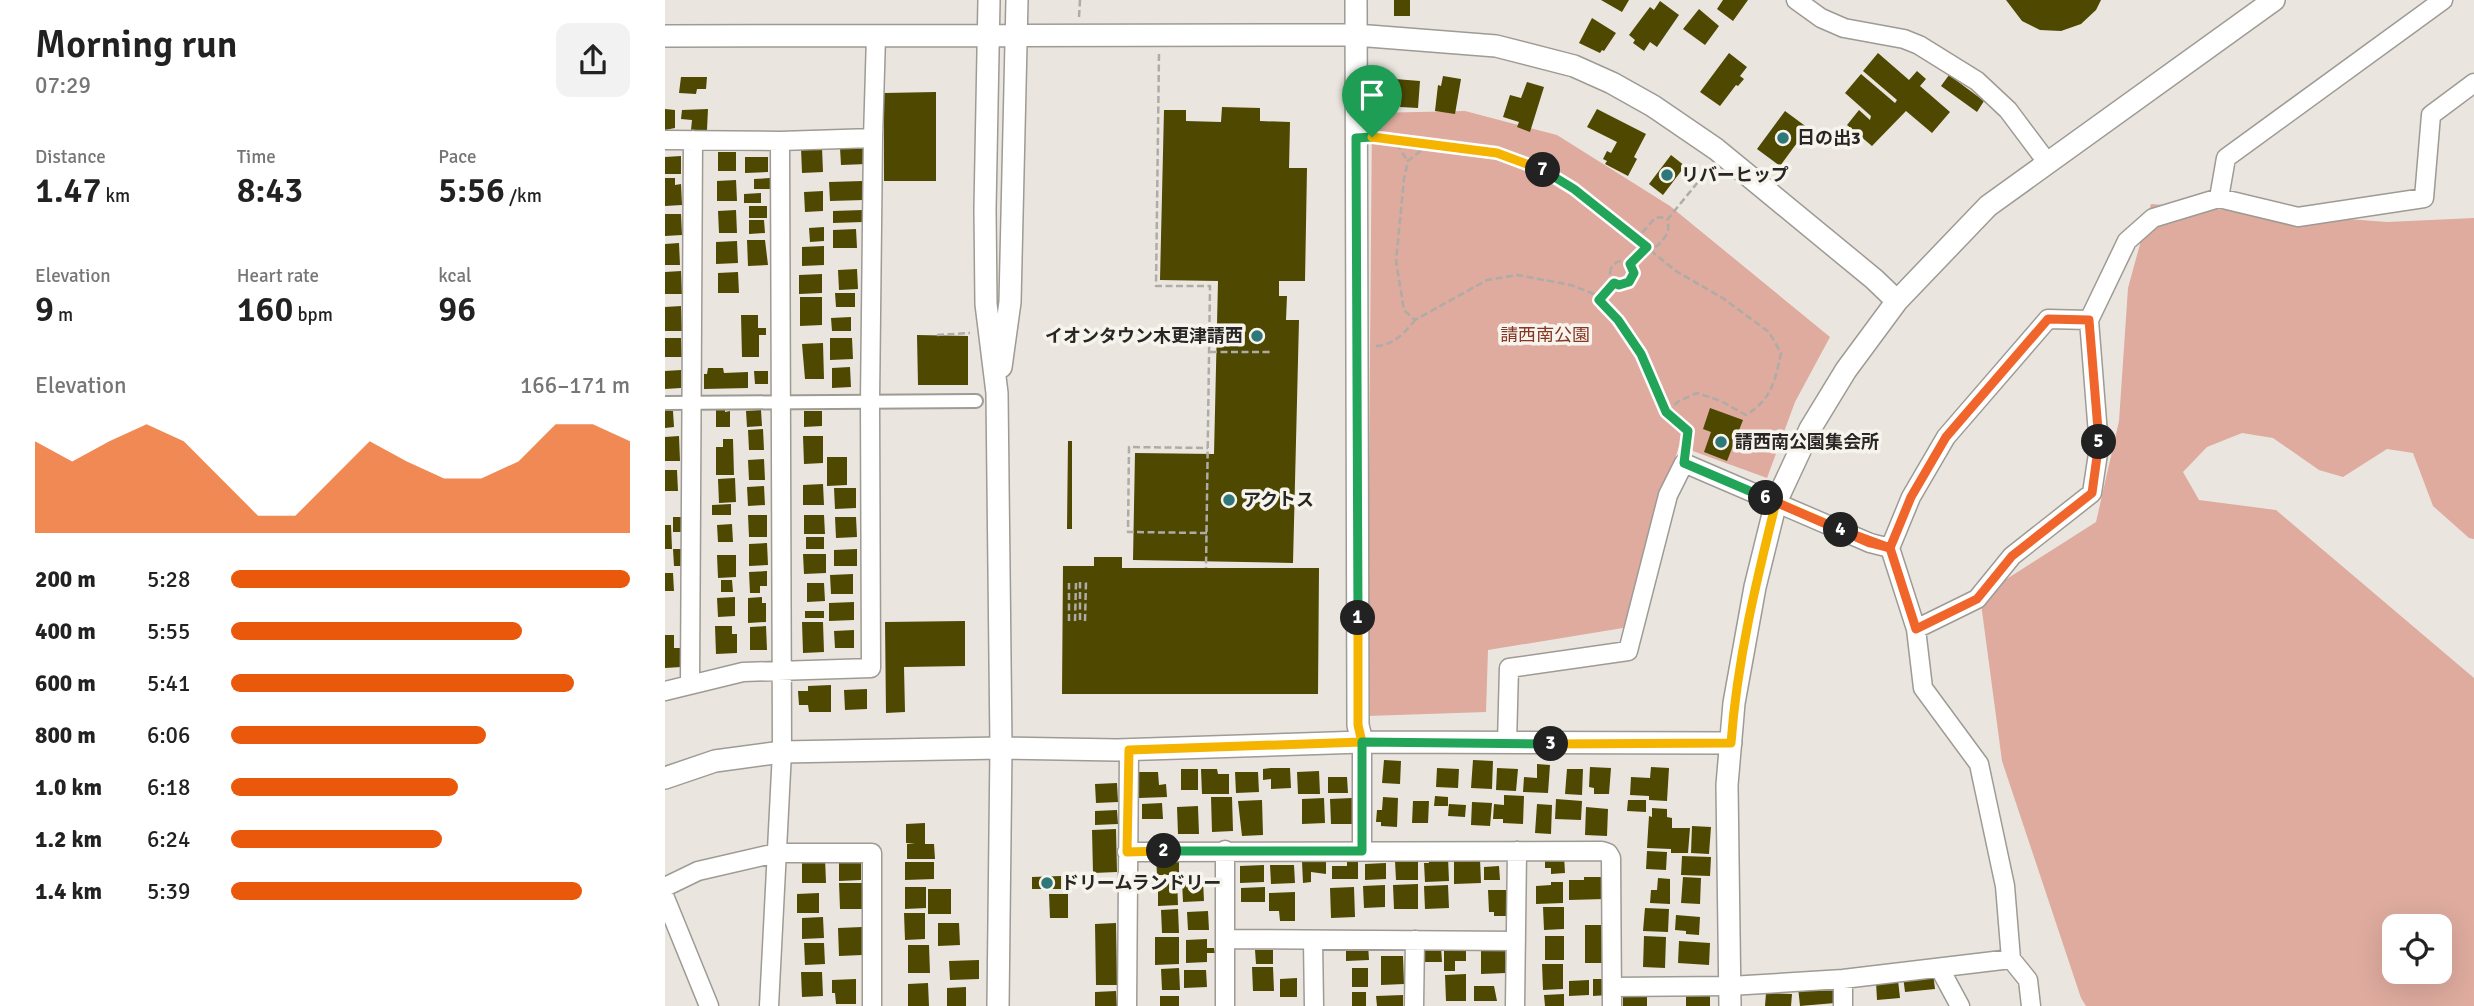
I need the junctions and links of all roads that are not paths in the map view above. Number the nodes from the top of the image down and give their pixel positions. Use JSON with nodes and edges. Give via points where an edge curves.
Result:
{"nodes":[{"id":1,"x":989,"y":0,"type":"edge"},
{"id":2,"x":1017,"y":0,"type":"edge"},
{"id":3,"x":1356,"y":0,"type":"edge"},
{"id":4,"x":1796,"y":0,"type":"edge"},
{"id":5,"x":2274,"y":0,"type":"edge"},
{"id":6,"x":2443,"y":0,"type":"edge"},
{"id":7,"x":1356,"y":34,"type":"junction"},
{"id":8,"x":990,"y":35,"type":"junction"},
{"id":9,"x":1017,"y":35,"type":"junction"},
{"id":10,"x":665,"y":36,"type":"edge"},
{"id":11,"x":876,"y":36,"type":"junction"},
{"id":12,"x":2474,"y":83,"type":"edge"},
{"id":13,"x":873,"y":138,"type":"junction"},
{"id":14,"x":665,"y":140,"type":"edge"},
{"id":15,"x":692,"y":140,"type":"junction"},
{"id":16,"x":780,"y":141,"type":"junction"},
{"id":17,"x":2047,"y":162,"type":"junction"},
{"id":18,"x":2219,"y":198,"type":"junction"},
{"id":19,"x":1897,"y":301,"type":"junction"},
{"id":20,"x":2089,"y":320,"type":"junction"},
{"id":21,"x":997,"y":393,"type":"junction"},
{"id":22,"x":976,"y":401,"type":"dead end"},
{"id":23,"x":781,"y":402,"type":"junction"},
{"id":24,"x":870,"y":402,"type":"junction"},
{"id":25,"x":665,"y":403,"type":"edge"},
{"id":26,"x":690,"y":403,"type":"junction"},
{"id":27,"x":1776,"y":502,"type":"junction"},
{"id":28,"x":1890,"y":548,"type":"junction"},
{"id":29,"x":1916,"y":629,"type":"junction"},
{"id":30,"x":782,"y":669,"type":"junction"},
{"id":31,"x":690,"y":683,"type":"junction"},
{"id":32,"x":665,"y":691,"type":"edge"},
{"id":33,"x":1362,"y":742,"type":"junction"},
{"id":34,"x":1507,"y":743,"type":"junction"},
{"id":35,"x":1731,"y":743,"type":"junction"},
{"id":36,"x":1001,"y":748,"type":"junction"},
{"id":37,"x":1129,"y":750,"type":"junction"},
{"id":38,"x":782,"y":752,"type":"junction"},
{"id":39,"x":665,"y":778,"type":"edge"},
{"id":40,"x":1225,"y":850,"type":"junction"},
{"id":41,"x":1362,"y":851,"type":"junction"},
{"id":42,"x":1517,"y":851,"type":"junction"},
{"id":43,"x":1127,"y":852,"type":"junction"},
{"id":44,"x":776,"y":853,"type":"junction"},
{"id":45,"x":665,"y":887,"type":"edge"},
{"id":46,"x":665,"y":898,"type":"edge"},
{"id":47,"x":1225,"y":939,"type":"junction"},
{"id":48,"x":1415,"y":940,"type":"junction"},
{"id":49,"x":1313,"y":941,"type":"junction"},
{"id":50,"x":1516,"y":941,"type":"junction"},
{"id":51,"x":2011,"y":959,"type":"junction"},
{"id":52,"x":1940,"y":969,"type":"junction"},
{"id":53,"x":1843,"y":979,"type":"junction"},
{"id":54,"x":1612,"y":987,"type":"junction"},
{"id":55,"x":1730,"y":996,"type":"edge"},
{"id":56,"x":709,"y":1006,"type":"edge"},
{"id":57,"x":769,"y":1006,"type":"edge"},
{"id":58,"x":872,"y":1006,"type":"edge"},
{"id":59,"x":998,"y":1006,"type":"edge"},
{"id":60,"x":1128,"y":1006,"type":"edge"},
{"id":61,"x":1225,"y":1006,"type":"edge"},
{"id":62,"x":1314,"y":1006,"type":"edge"},
{"id":63,"x":1414,"y":1006,"type":"edge"},
{"id":64,"x":1515,"y":1006,"type":"edge"},
{"id":65,"x":1612,"y":1006,"type":"edge"},
{"id":66,"x":1843,"y":1006,"type":"edge"},
{"id":67,"x":1960,"y":1006,"type":"edge"},
{"id":68,"x":2031,"y":1006,"type":"edge"}],
"edges":[{"from":1,"to":8,"type":"street"},
{"from":2,"to":9,"type":"street"},
{"from":3,"to":7,"type":"street"},
{"from":4,"to":17,"type":"street","via":[[1844,29],[1919,45],[1977,81],[2008,110]]},
{"from":5,"to":17,"type":"street"},
{"from":6,"to":18,"type":"street","via":[[2226,158]]},
{"from":7,"to":9,"type":"street"},
{"from":7,"to":19,"type":"street","via":[[1496,46],[1574,66],[1612,83],[1716,149]]},
{"from":7,"to":33,"type":"street","via":[[1358,725]]},
{"from":8,"to":9,"type":"street"},
{"from":8,"to":11,"type":"street"},
{"from":8,"to":21,"type":"street","via":[[986,304]]},
{"from":9,"to":21,"type":"street","via":[[1010,302]]},
{"from":10,"to":11,"type":"street"},
{"from":11,"to":13,"type":"street"},
{"from":12,"to":18,"type":"street","via":[[2431,115],[2424,198],[2298,217]]},
{"from":13,"to":16,"type":"street"},
{"from":13,"to":24,"type":"street"},
{"from":14,"to":15,"type":"street"},
{"from":15,"to":16,"type":"street"},
{"from":15,"to":26,"type":"street"},
{"from":16,"to":23,"type":"street"},
{"from":17,"to":19,"type":"street","via":[[1987,206]]},
{"from":18,"to":20,"type":"street","via":[[2153,218],[2127,241]]},
{"from":19,"to":27,"type":"street","via":[[1810,429]]},
{"from":20,"to":28,"type":"street","via":[[2048,319],[1946,437],[1911,497]]},
{"from":20,"to":29,"type":"street","via":[[2099,447],[2092,493],[2012,556],[1977,599]]},
{"from":21,"to":36,"type":"street"},
{"from":22,"to":24,"type":"street"},
{"from":23,"to":24,"type":"street"},
{"from":23,"to":26,"type":"street"},
{"from":23,"to":30,"type":"street"},
{"from":24,"to":30,"type":"street","via":[[871,668]]},
{"from":25,"to":26,"type":"street"},
{"from":26,"to":31,"type":"street"},
{"from":27,"to":28,"type":"street"},
{"from":27,"to":34,"type":"street","via":[[1684,463],[1668,495],[1628,651],[1509,668]]},
{"from":27,"to":35,"type":"street","via":[[1741,657]]},
{"from":28,"to":29,"type":"street"},
{"from":29,"to":51,"type":"street","via":[[1923,688],[1979,764],[2005,886]]},
{"from":30,"to":31,"type":"street"},
{"from":30,"to":38,"type":"street"},
{"from":31,"to":32,"type":"street"},
{"from":33,"to":34,"type":"street"},
{"from":33,"to":37,"type":"street"},
{"from":33,"to":41,"type":"street"},
{"from":34,"to":35,"type":"street"},
{"from":35,"to":55,"type":"street","via":[[1727,785]]},
{"from":36,"to":37,"type":"street"},
{"from":36,"to":38,"type":"street"},
{"from":36,"to":59,"type":"street"},
{"from":37,"to":43,"type":"street"},
{"from":38,"to":39,"type":"street","via":[[715,761]]},
{"from":38,"to":44,"type":"street"},
{"from":40,"to":41,"type":"street"},
{"from":40,"to":43,"type":"street"},
{"from":40,"to":47,"type":"street"},
{"from":41,"to":42,"type":"street"},
{"from":42,"to":50,"type":"street"},
{"from":42,"to":54,"type":"street","via":[[1608,853]]},
{"from":43,"to":60,"type":"street"},
{"from":44,"to":45,"type":"street","via":[[698,871]]},
{"from":44,"to":57,"type":"street"},
{"from":44,"to":58,"type":"street","via":[[872,853]]},
{"from":46,"to":56,"type":"street"},
{"from":47,"to":49,"type":"street"},
{"from":47,"to":61,"type":"street"},
{"from":48,"to":49,"type":"street"},
{"from":48,"to":50,"type":"street"},
{"from":48,"to":63,"type":"street"},
{"from":49,"to":62,"type":"street"},
{"from":50,"to":64,"type":"street"},
{"from":51,"to":52,"type":"street"},
{"from":51,"to":68,"type":"street","via":[[2028,980]]},
{"from":52,"to":53,"type":"street"},
{"from":52,"to":67,"type":"street"},
{"from":53,"to":55,"type":"street"},
{"from":53,"to":66,"type":"street"},
{"from":54,"to":55,"type":"street"},
{"from":54,"to":65,"type":"street"}]}
